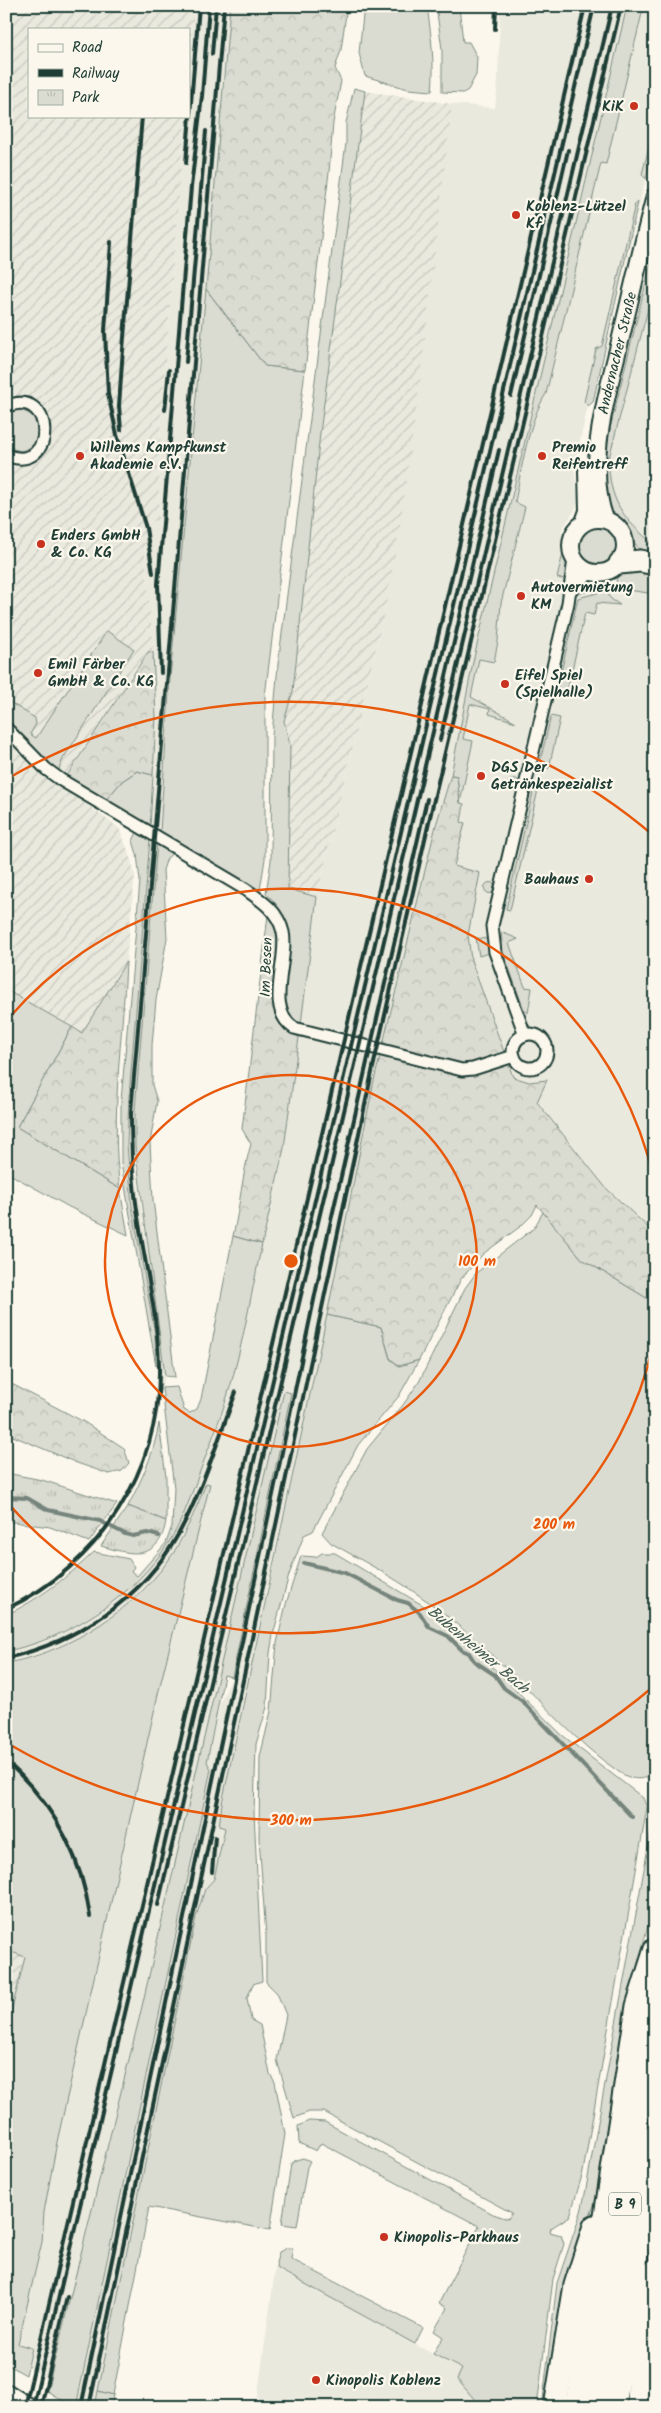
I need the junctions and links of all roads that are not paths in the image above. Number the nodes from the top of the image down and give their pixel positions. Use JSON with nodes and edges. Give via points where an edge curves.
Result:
{"nodes":[{"id":1,"x":655,"y":196,"type":"edge"},
{"id":2,"x":6,"y":407,"type":"edge"},
{"id":3,"x":601,"y":422,"type":"junction"},
{"id":4,"x":7,"y":456,"type":"edge"},
{"id":5,"x":605,"y":519,"type":"junction"},
{"id":6,"x":584,"y":522,"type":"junction"},
{"id":7,"x":623,"y":554,"type":"junction"},
{"id":8,"x":574,"y":559,"type":"junction"},
{"id":9,"x":654,"y":563,"type":"edge"},
{"id":10,"x":592,"y":573,"type":"junction"},
{"id":11,"x":571,"y":590,"type":"junction"},
{"id":12,"x":6,"y":728,"type":"edge"},
{"id":13,"x":525,"y":1035,"type":"junction"},
{"id":14,"x":514,"y":1056,"type":"junction"},
{"id":15,"x":655,"y":1949,"type":"edge"},
{"id":16,"x":655,"y":2000,"type":"edge"},
{"id":17,"x":655,"y":2134,"type":"edge"},
{"id":18,"x":607,"y":2199,"type":"junction"},
{"id":19,"x":655,"y":2270,"type":"edge"},
{"id":20,"x":6,"y":2392,"type":"edge"},
{"id":21,"x":30,"y":2407,"type":"edge"},
{"id":22,"x":555,"y":2407,"type":"edge"},
{"id":23,"x":576,"y":2407,"type":"edge"},
{"id":24,"x":595,"y":2407,"type":"edge"},
{"id":25,"x":615,"y":2407,"type":"edge"},
{"id":26,"x":638,"y":2407,"type":"edge"}],
"edges":[{"from":1,"to":3,"type":"street","name":"Andernacher Straße"},
{"from":2,"to":4,"type":"street","via":[[25,404],[34,408],[44,421],[45,435],[34,453],[26,457]]},
{"from":3,"to":5,"type":"street","name":"Andernacher Straße","via":[[598,472]]},
{"from":3,"to":6,"type":"street","name":"Andernacher Straße","via":[[594,435],[588,461],[588,511]]},
{"from":5,"to":6,"type":"street","via":[[594,518]]},
{"from":5,"to":7,"type":"street","via":[[620,528]]},
{"from":6,"to":8,"type":"street","name":"Andernacher Straße","via":[[572,539]]},
{"from":7,"to":9,"type":"highway"},
{"from":7,"to":10,"type":"street","via":[[606,572]]},
{"from":8,"to":10,"type":"street"},
{"from":8,"to":11,"type":"street"},
{"from":10,"to":11,"type":"street","via":[[579,580]]},
{"from":11,"to":13,"type":"street","via":[[492,926],[498,961]]},
{"from":12,"to":14,"type":"street","name":"Im Besen","via":[[61,780],[245,889],[268,906],[283,932],[280,1006],[285,1021],[294,1028],[458,1070],[473,1069]]},
{"from":13,"to":14,"type":"street","via":[[515,1043]]},
{"from":13,"to":14,"type":"street","via":[[534,1034],[542,1038],[546,1046],[545,1058],[540,1065],[531,1068],[523,1066]]},
{"from":15,"to":18,"type":"highway","via":[[637,2006]]},
{"from":16,"to":24,"type":"highway","number":"B 9"},
{"from":17,"to":25,"type":"highway","number":"B 9"},
{"from":18,"to":22,"type":"highway","via":[[592,2230],[575,2285]]},
{"from":18,"to":23,"type":"highway"},
{"from":19,"to":26,"type":"highway"},
{"from":20,"to":21,"type":"street"}]}
